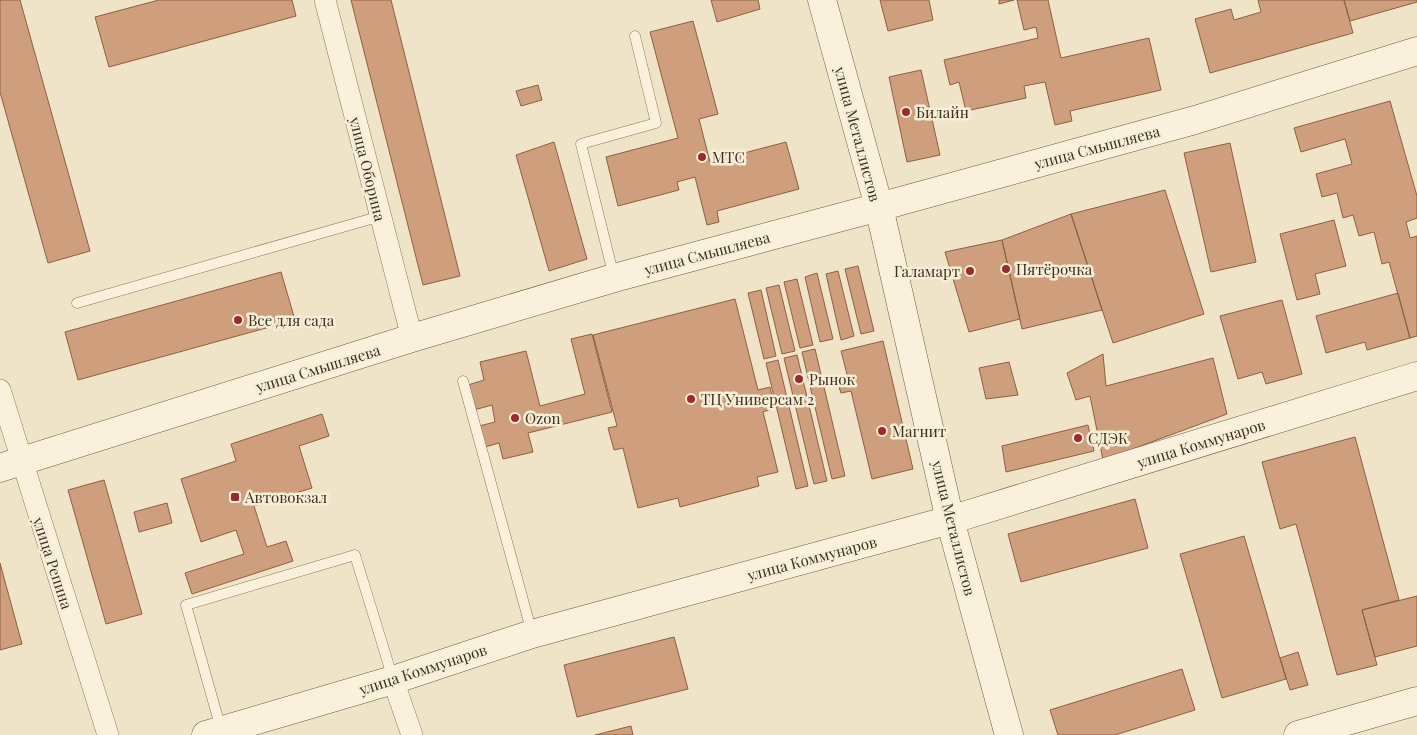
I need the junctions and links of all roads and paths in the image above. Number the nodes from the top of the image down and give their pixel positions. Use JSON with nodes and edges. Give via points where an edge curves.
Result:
{"nodes":[{"id":1,"x":325,"y":0,"type":"edge"},
{"id":2,"x":822,"y":0,"type":"edge"},
{"id":3,"x":635,"y":36,"type":"dead end"},
{"id":4,"x":1417,"y":51,"type":"edge"},
{"id":5,"x":878,"y":207,"type":"junction"},
{"id":6,"x":380,"y":216,"type":"junction"},
{"id":7,"x":614,"y":278,"type":"junction"},
{"id":8,"x":77,"y":303,"type":"dead end"},
{"id":9,"x":412,"y":338,"type":"junction"},
{"id":10,"x":1417,"y":376,"type":"edge"},
{"id":11,"x":463,"y":381,"type":"dead end"},
{"id":12,"x":0,"y":390,"type":"edge"},
{"id":13,"x":11,"y":465,"type":"edge"},
{"id":14,"x":950,"y":520,"type":"junction"},
{"id":15,"x":532,"y":634,"type":"junction"},
{"id":16,"x":393,"y":680,"type":"junction"},
{"id":17,"x":1417,"y":701,"type":"edge"},
{"id":18,"x":214,"y":733,"type":"edge"},
{"id":19,"x":108,"y":735,"type":"edge"},
{"id":20,"x":412,"y":735,"type":"edge"},
{"id":21,"x":1008,"y":735,"type":"edge"},
{"id":22,"x":1298,"y":735,"type":"edge"}],
"edges":[{"from":1,"to":6,"type":"street","name":"улица Оборина"},
{"from":2,"to":5,"type":"street","name":"улица Металлистов"},
{"from":3,"to":7,"type":"lane","via":[[656,123],[581,144]]},
{"from":4,"to":5,"type":"street","name":"улица Смышляева","via":[[1194,120]]},
{"from":5,"to":7,"type":"street","name":"улица Смышляева"},
{"from":5,"to":14,"type":"street","name":"улица Металлистов"},
{"from":6,"to":8,"type":"lane"},
{"from":6,"to":9,"type":"street","name":"улица Оборина"},
{"from":7,"to":9,"type":"street","name":"улица Смышляева"},
{"from":9,"to":13,"type":"street","name":"улица Смышляева"},
{"from":10,"to":14,"type":"street","name":"улица Коммунаров"},
{"from":11,"to":15,"type":"lane"},
{"from":12,"to":13,"type":"street","name":"улица Репина"},
{"from":13,"to":19,"type":"street","name":"улица Репина"},
{"from":14,"to":15,"type":"street","name":"улица Коммунаров"},
{"from":14,"to":21,"type":"street","name":"улица Металлистов"},
{"from":15,"to":16,"type":"street","name":"улица Коммунаров"},
{"from":16,"to":18,"type":"street","name":"улица Коммунаров"},
{"from":16,"to":18,"type":"lane","via":[[355,556],[186,605]]},
{"from":16,"to":20,"type":"street"},
{"from":17,"to":22,"type":"street"}]}
